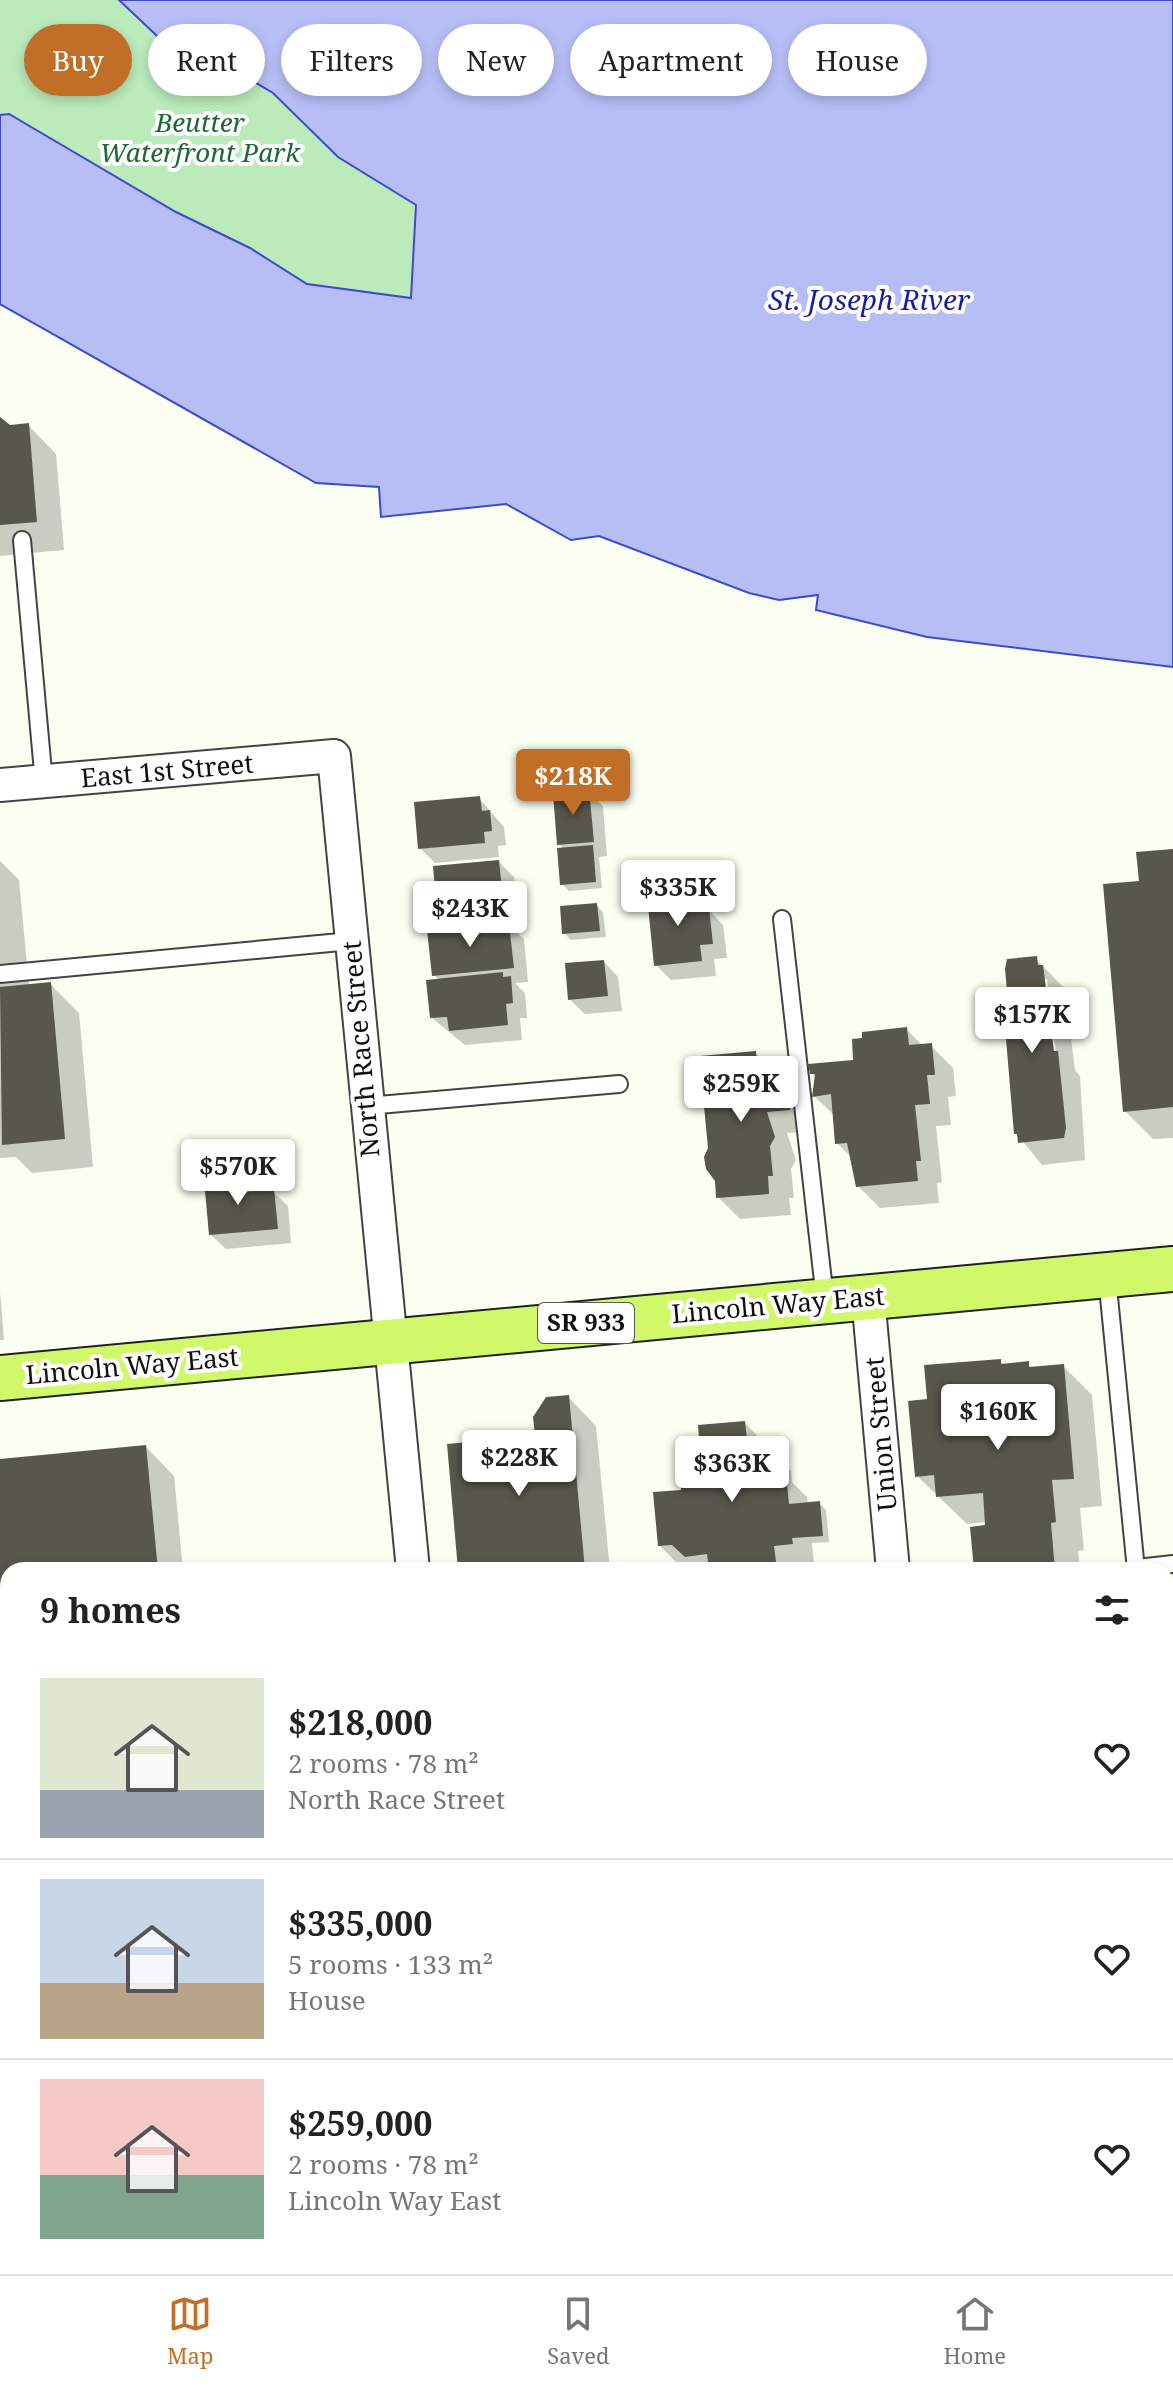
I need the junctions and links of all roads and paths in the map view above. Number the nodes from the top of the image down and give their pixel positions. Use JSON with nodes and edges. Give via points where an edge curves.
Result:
{"nodes":[{"id":1,"x":22,"y":540,"type":"dead end"},
{"id":2,"x":334,"y":756,"type":"joint"},
{"id":3,"x":44,"y":783,"type":"junction"},
{"id":4,"x":0,"y":785,"type":"edge"},
{"id":5,"x":782,"y":919,"type":"dead end"},
{"id":6,"x":351,"y":941,"type":"junction"},
{"id":7,"x":0,"y":974,"type":"edge"},
{"id":8,"x":619,"y":1084,"type":"dead end"},
{"id":9,"x":367,"y":1106,"type":"junction"},
{"id":10,"x":1173,"y":1269,"type":"edge"},
{"id":11,"x":1107,"y":1275,"type":"junction"},
{"id":12,"x":868,"y":1297,"type":"junction"},
{"id":13,"x":825,"y":1301,"type":"junction"},
{"id":14,"x":389,"y":1341,"type":"junction"},
{"id":15,"x":0,"y":1378,"type":"edge"},
{"id":16,"x":412,"y":1562,"type":"edge"},
{"id":17,"x":892,"y":1562,"type":"edge"},
{"id":18,"x":1135,"y":1562,"type":"edge"}],
"edges":[{"from":1,"to":3,"type":"lane"},
{"from":2,"to":3,"type":"street","name":"East 1st Street"},
{"from":2,"to":6,"type":"street","name":"North Race Street"},
{"from":3,"to":4,"type":"street","name":"East 1st Street"},
{"from":5,"to":13,"type":"lane"},
{"from":6,"to":7,"type":"lane"},
{"from":6,"to":9,"type":"street","name":"North Race Street"},
{"from":8,"to":9,"type":"lane"},
{"from":9,"to":14,"type":"street","name":"North Race Street"},
{"from":10,"to":11,"type":"main road","name":"Lincoln Way East","number":"SR 933"},
{"from":11,"to":12,"type":"main road","name":"Lincoln Way East","number":"SR 933"},
{"from":11,"to":18,"type":"lane"},
{"from":12,"to":13,"type":"main road","name":"Lincoln Way East","number":"SR 933"},
{"from":12,"to":17,"type":"street","name":"Union Street"},
{"from":13,"to":14,"type":"main road","name":"Lincoln Way East","number":"SR 933"},
{"from":14,"to":15,"type":"main road","name":"Lincoln Way East","number":"SR 933"},
{"from":14,"to":16,"type":"street","name":"North Race Street"}]}
